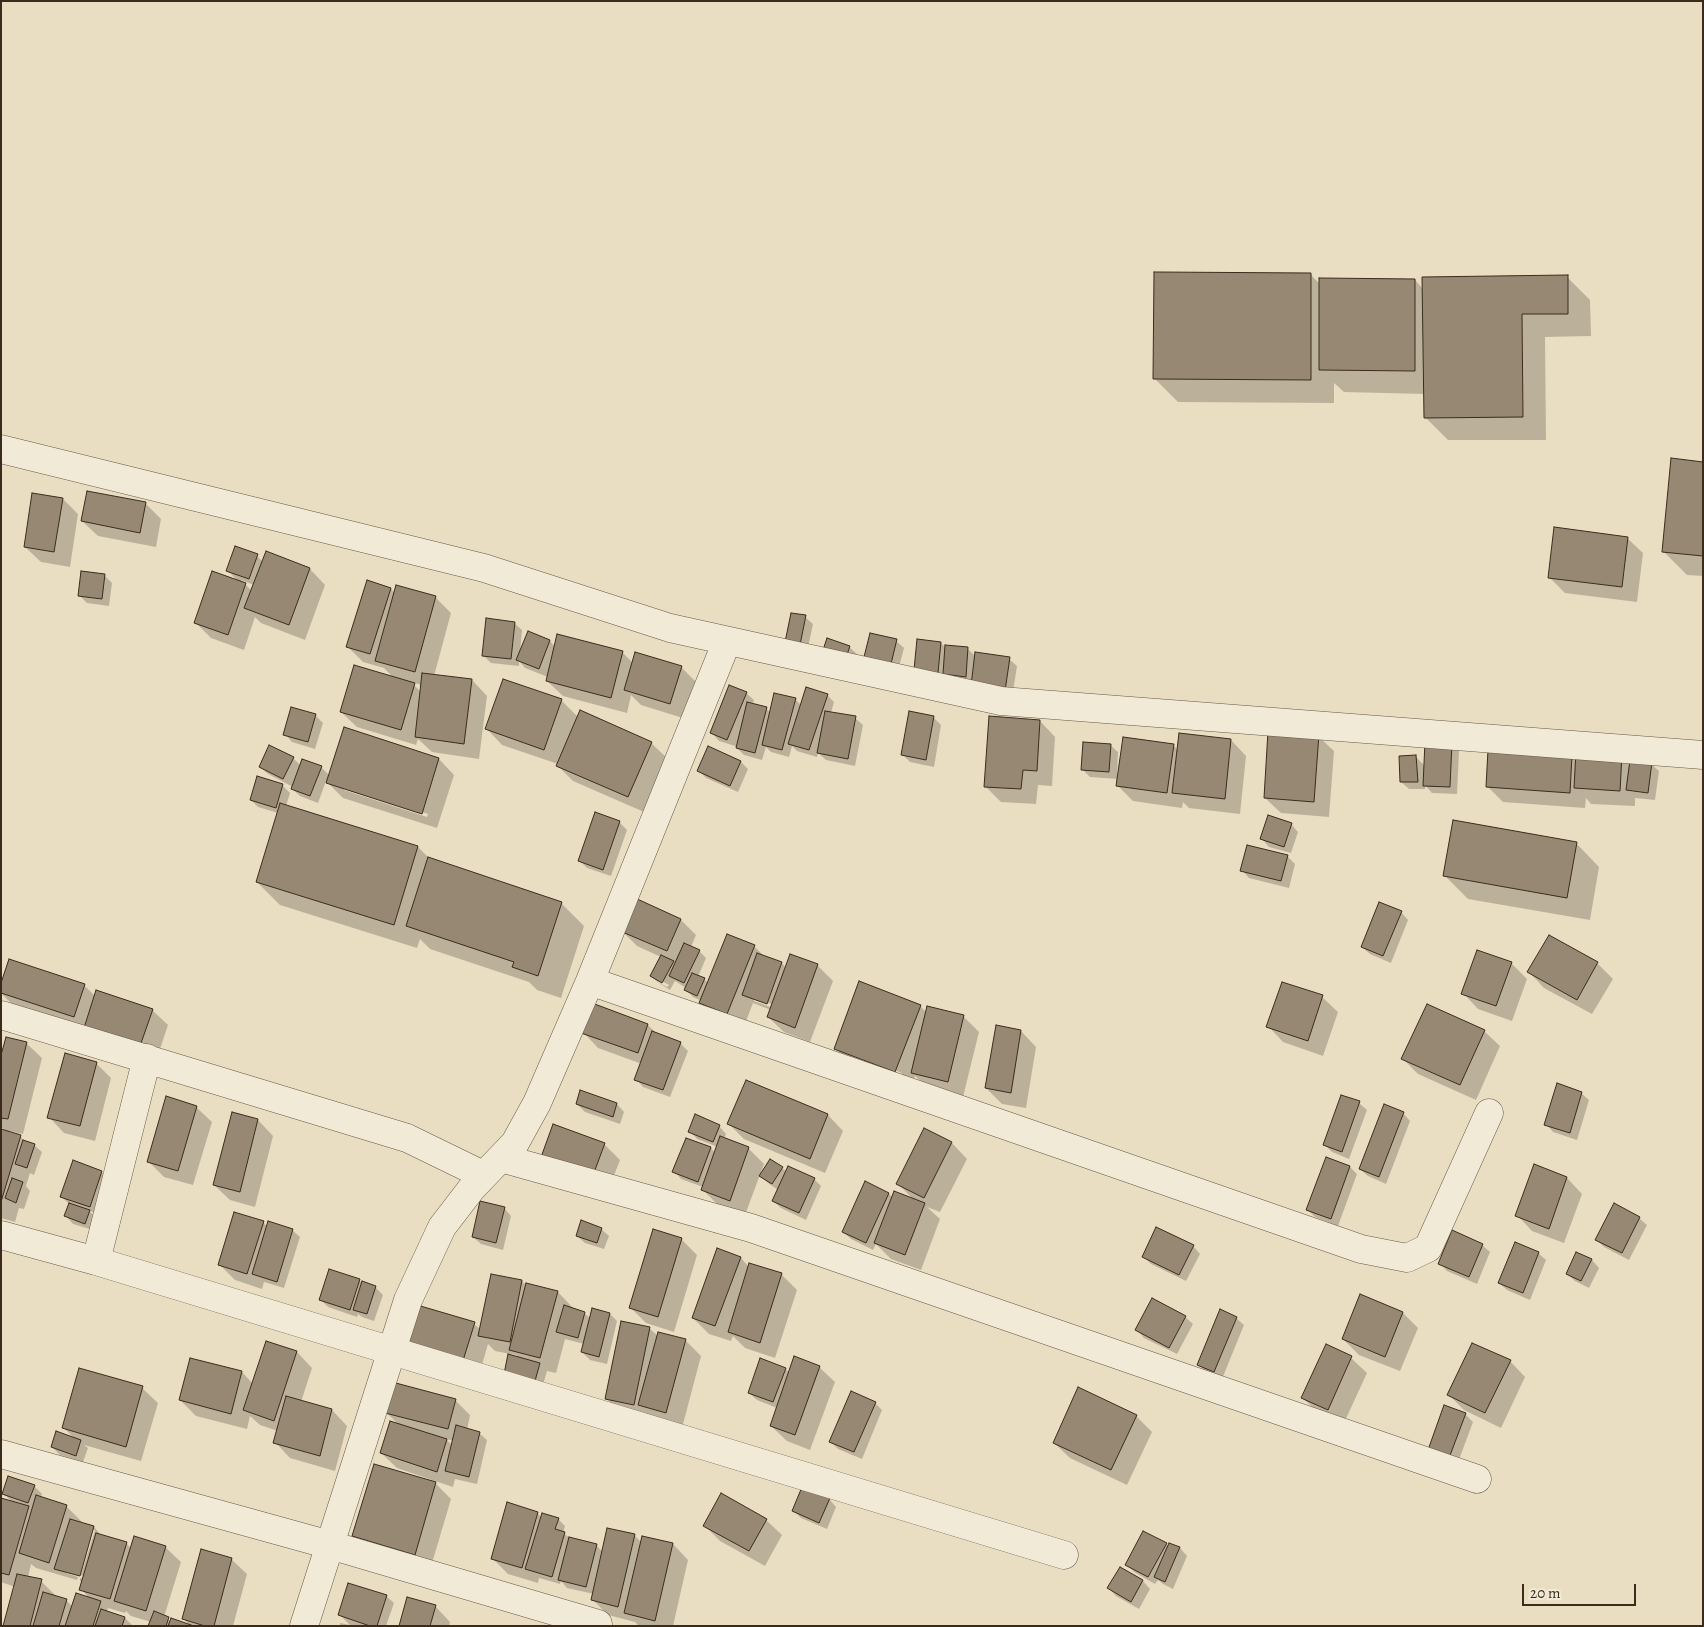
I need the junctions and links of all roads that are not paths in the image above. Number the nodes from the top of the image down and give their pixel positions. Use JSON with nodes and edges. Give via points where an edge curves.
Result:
{"nodes":[{"id":1,"x":1,"y":449,"type":"edge"},
{"id":2,"x":726,"y":641,"type":"junction"},
{"id":3,"x":1703,"y":754,"type":"edge"},
{"id":4,"x":590,"y":981,"type":"junction"},
{"id":5,"x":1,"y":1014,"type":"edge"},
{"id":6,"x":147,"y":1058,"type":"junction"},
{"id":7,"x":1489,"y":1113,"type":"dead end"},
{"id":8,"x":492,"y":1167,"type":"junction"},
{"id":9,"x":1,"y":1235,"type":"edge"},
{"id":10,"x":96,"y":1261,"type":"junction"},
{"id":11,"x":391,"y":1352,"type":"junction"},
{"id":12,"x":1,"y":1454,"type":"edge"},
{"id":13,"x":1477,"y":1478,"type":"dead end"},
{"id":14,"x":330,"y":1545,"type":"junction"},
{"id":15,"x":1064,"y":1556,"type":"dead end"},
{"id":16,"x":598,"y":1624,"type":"dead end"},
{"id":17,"x":304,"y":1626,"type":"edge"}],
"edges":[{"from":1,"to":2,"type":"street","via":[[484,568],[670,628]]},
{"from":2,"to":3,"type":"street","via":[[1001,701]]},
{"from":2,"to":4,"type":"street"},
{"from":4,"to":7,"type":"street","via":[[1361,1249],[1407,1258],[1428,1248]]},
{"from":4,"to":8,"type":"street","via":[[537,1103],[515,1144]]},
{"from":5,"to":6,"type":"street"},
{"from":6,"to":8,"type":"street"},
{"from":6,"to":10,"type":"street"},
{"from":8,"to":11,"type":"street","via":[[442,1227],[408,1300]]},
{"from":8,"to":13,"type":"street","via":[[751,1228]]},
{"from":9,"to":10,"type":"street"},
{"from":10,"to":11,"type":"street"},
{"from":11,"to":14,"type":"street"},
{"from":11,"to":15,"type":"street"},
{"from":12,"to":14,"type":"street"},
{"from":14,"to":16,"type":"street"},
{"from":14,"to":17,"type":"street"}]}
